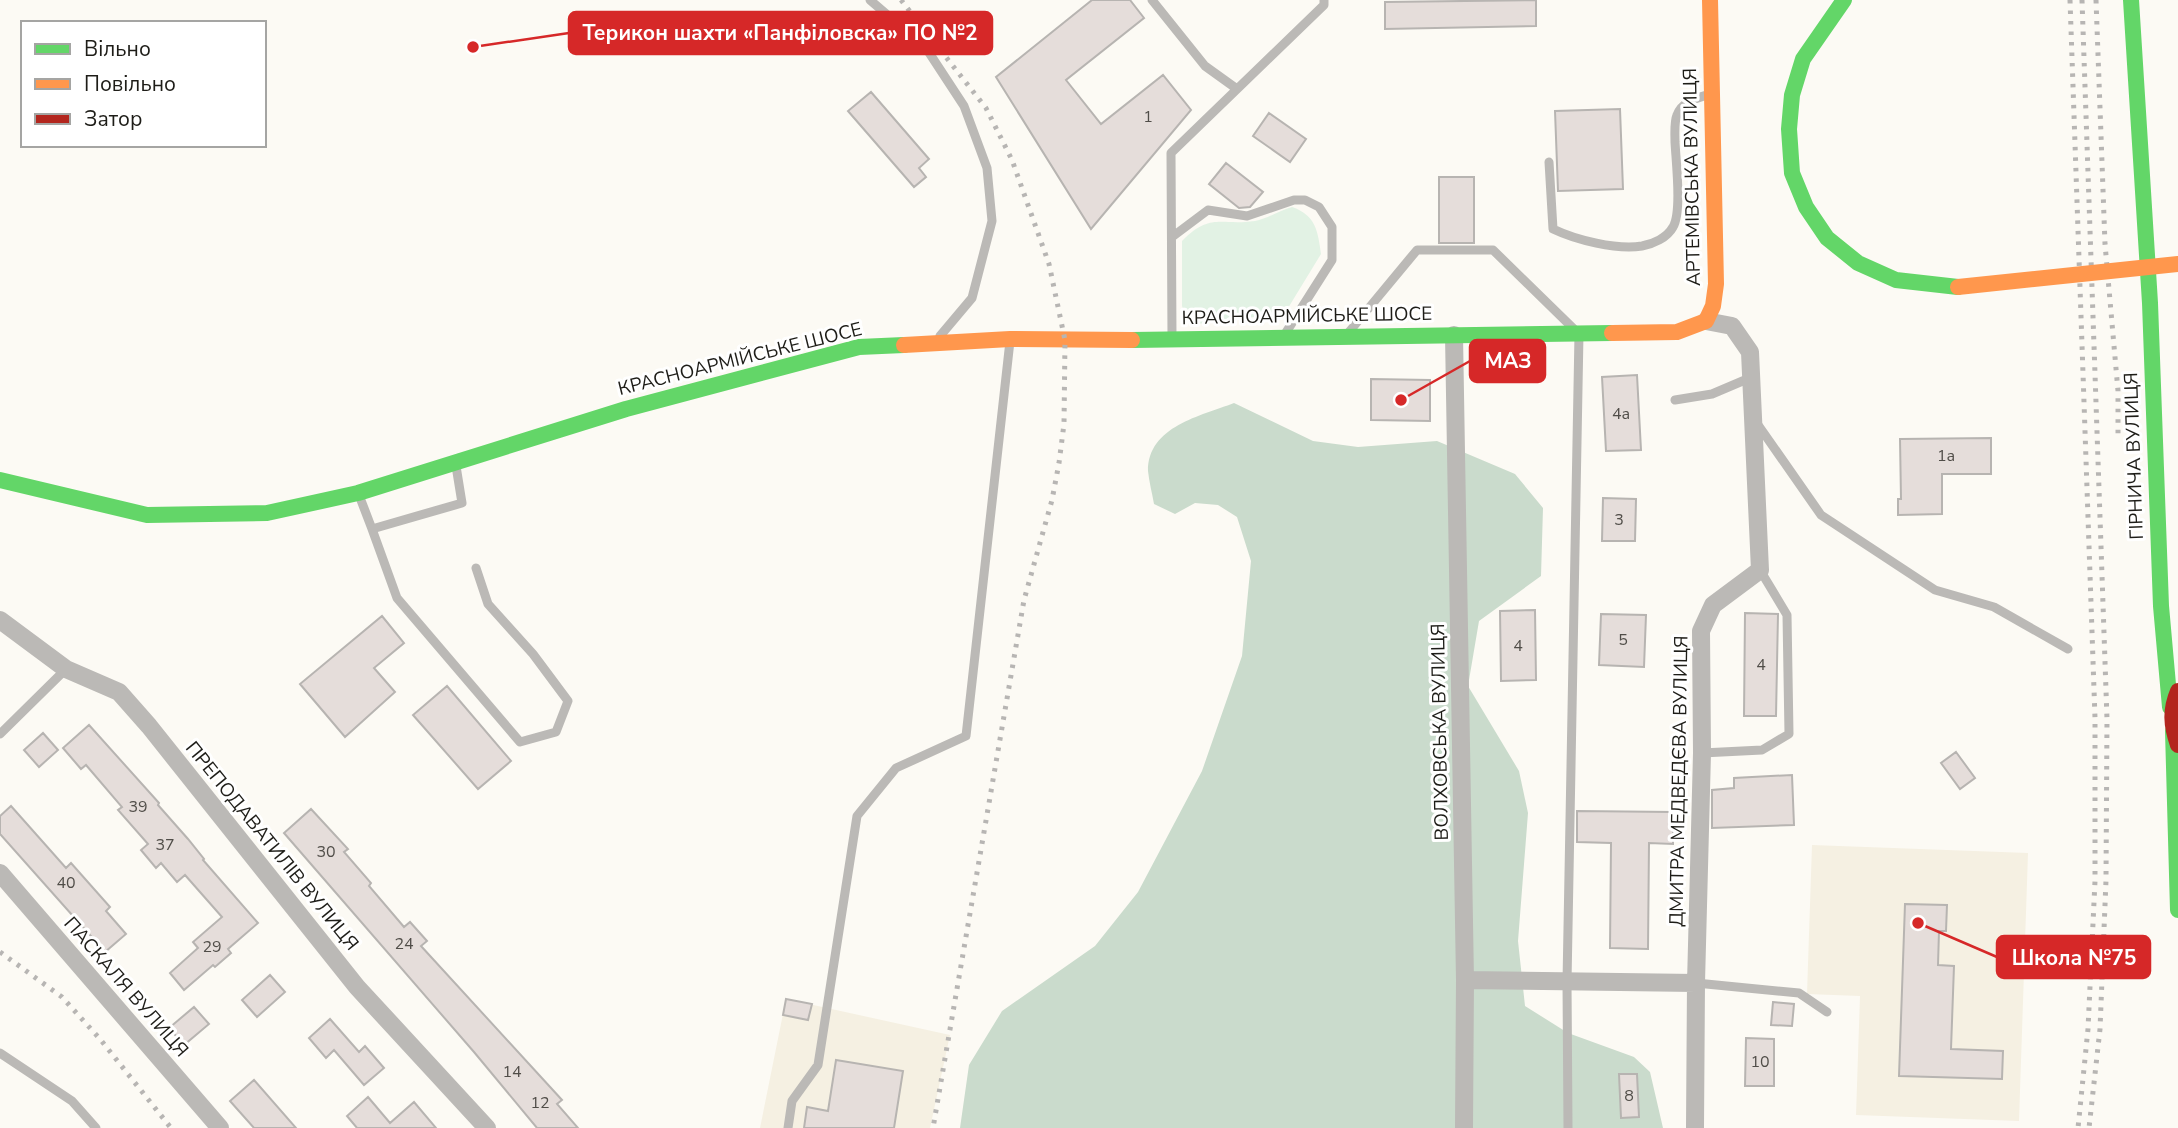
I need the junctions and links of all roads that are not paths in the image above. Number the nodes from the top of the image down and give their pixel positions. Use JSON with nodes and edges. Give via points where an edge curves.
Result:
{"nodes":[{"id":1,"x":870,"y":0,"type":"edge"},
{"id":2,"x":1152,"y":0,"type":"edge"},
{"id":3,"x":1324,"y":0,"type":"edge"},
{"id":4,"x":1710,"y":0,"type":"edge"},
{"id":5,"x":1844,"y":0,"type":"edge"},
{"id":6,"x":2131,"y":0,"type":"edge"},
{"id":7,"x":1237,"y":89,"type":"junction"},
{"id":8,"x":1712,"y":93,"type":"junction"},
{"id":9,"x":1549,"y":162,"type":"dead end"},
{"id":10,"x":1172,"y":237,"type":"junction"},
{"id":11,"x":2178,"y":264,"type":"edge"},
{"id":12,"x":1706,"y":321,"type":"junction"},
{"id":13,"x":1579,"y":334,"type":"junction"},
{"id":14,"x":1454,"y":335,"type":"junction"},
{"id":15,"x":1345,"y":337,"type":"junction"},
{"id":16,"x":1282,"y":338,"type":"junction"},
{"id":17,"x":1010,"y":339,"type":"junction"},
{"id":18,"x":1172,"y":340,"type":"junction"},
{"id":19,"x":935,"y":343,"type":"junction"},
{"id":20,"x":1752,"y":377,"type":"junction"},
{"id":21,"x":1675,"y":400,"type":"dead end"},
{"id":22,"x":1753,"y":417,"type":"junction"},
{"id":23,"x":455,"y":461,"type":"junction"},
{"id":24,"x":0,"y":480,"type":"edge"},
{"id":25,"x":358,"y":493,"type":"junction"},
{"id":26,"x":372,"y":529,"type":"junction"},
{"id":27,"x":476,"y":568,"type":"dead end"},
{"id":28,"x":1760,"y":570,"type":"junction"},
{"id":29,"x":0,"y":620,"type":"edge"},
{"id":30,"x":2068,"y":649,"type":"dead end"},
{"id":31,"x":66,"y":669,"type":"junction"},
{"id":32,"x":2178,"y":691,"type":"edge"},
{"id":33,"x":2170,"y":707,"type":"junction"},
{"id":34,"x":0,"y":734,"type":"edge"},
{"id":35,"x":2175,"y":738,"type":"edge"},
{"id":36,"x":1702,"y":753,"type":"junction"},
{"id":37,"x":0,"y":873,"type":"edge"},
{"id":38,"x":2178,"y":910,"type":"edge"},
{"id":39,"x":1465,"y":979,"type":"junction"},
{"id":40,"x":1567,"y":982,"type":"junction"},
{"id":41,"x":1696,"y":983,"type":"junction"},
{"id":42,"x":1828,"y":1013,"type":"dead end"},
{"id":43,"x":0,"y":1054,"type":"edge"},
{"id":44,"x":96,"y":1128,"type":"edge"},
{"id":45,"x":220,"y":1128,"type":"edge"},
{"id":46,"x":487,"y":1128,"type":"edge"},
{"id":47,"x":788,"y":1128,"type":"edge"},
{"id":48,"x":1464,"y":1128,"type":"edge"},
{"id":49,"x":1568,"y":1128,"type":"edge"},
{"id":50,"x":1695,"y":1128,"type":"edge"}],
"edges":[{"from":1,"to":19,"type":"lane","via":[[926,48],[964,106],[987,168],[992,221],[972,298]]},
{"from":2,"to":7,"type":"lane","via":[[1205,66]]},
{"from":3,"to":7,"type":"lane"},
{"from":4,"to":8,"type":"main road","name":"АРТЕМІВСЬКА ВУЛИЦЯ"},
{"from":5,"to":11,"type":"main road","bridge":true,"via":[[1803,59],[1792,95],[1791,173],[1827,238],[1858,263],[1896,280],[1958,287]]},
{"from":6,"to":33,"type":"main road","name":"ГІРНИЧА ВУЛИЦЯ"},
{"from":7,"to":10,"type":"lane","via":[[1171,153]]},
{"from":8,"to":9,"type":"lane","via":[[1686,102],[1677,115],[1678,213],[1673,228],[1650,244],[1612,245],[1553,229]]},
{"from":8,"to":12,"type":"main road","name":"АРТЕМІВСЬКА ВУЛИЦЯ","via":[[1716,284]]},
{"from":10,"to":16,"type":"lane","via":[[1208,210],[1247,216],[1301,199],[1319,207],[1332,227],[1332,260]]},
{"from":10,"to":18,"type":"lane"},
{"from":12,"to":13,"type":"main road","name":"КРАСНОАРМІЙСЬКЕ ШОСЕ","via":[[1677,332]]},
{"from":12,"to":20,"type":"street","via":[[1732,326],[1750,352]]},
{"from":13,"to":14,"type":"main road","name":"КРАСНОАРМІЙСЬКЕ ШОСЕ"},
{"from":13,"to":15,"type":"lane","via":[[1493,250],[1417,250]]},
{"from":13,"to":40,"type":"lane"},
{"from":14,"to":15,"type":"main road","name":"КРАСНОАРМІЙСЬКЕ ШОСЕ"},
{"from":14,"to":39,"type":"street","name":"ВОЛХОВСЬКА ВУЛИЦЯ"},
{"from":15,"to":16,"type":"main road","name":"КРАСНОАРМІЙСЬКЕ ШОСЕ"},
{"from":16,"to":18,"type":"main road","name":"КРАСНОАРМІЙСЬКЕ ШОСЕ"},
{"from":17,"to":18,"type":"main road","name":"КРАСНОАРМІЙСЬКЕ ШОСЕ"},
{"from":17,"to":19,"type":"main road","name":"КРАСНОАРМІЙСЬКЕ ШОСЕ"},
{"from":17,"to":47,"type":"lane","via":[[966,736],[896,768],[857,816],[818,1065],[792,1101]]},
{"from":19,"to":23,"type":"main road","name":"КРАСНОАРМІЙСЬКЕ ШОСЕ","via":[[859,347],[626,409]]},
{"from":20,"to":21,"type":"lane","via":[[1712,394]]},
{"from":20,"to":22,"type":"street"},
{"from":22,"to":28,"type":"street"},
{"from":22,"to":30,"type":"lane","via":[[1821,515],[1935,590],[1994,607]]},
{"from":23,"to":25,"type":"main road","name":"КРАСНОАРМІЙСЬКЕ ШОСЕ"},
{"from":23,"to":26,"type":"lane","via":[[462,503]]},
{"from":24,"to":25,"type":"main road","name":"КРАСНОАРМІЙСЬКЕ ШОСЕ","via":[[147,515],[267,513]]},
{"from":25,"to":26,"type":"lane"},
{"from":26,"to":27,"type":"lane","via":[[397,598],[520,742],[556,732],[568,701],[488,604]]},
{"from":28,"to":36,"type":"street","name":"ДМИТРА МЕДВЕДЄВА ВУЛИЦЯ","via":[[1713,605],[1701,631]]},
{"from":28,"to":36,"type":"lane","via":[[1787,615],[1788,734],[1762,750]]},
{"from":29,"to":31,"type":"street","name":"ПРЕПОДАВАТИЛІВ ВУЛИЦЯ"},
{"from":31,"to":34,"type":"lane"},
{"from":31,"to":46,"type":"street","name":"ПРЕПОДАВАТИЛІВ ВУЛИЦЯ","via":[[119,692],[357,987]]},
{"from":32,"to":33,"type":"main road"},
{"from":33,"to":35,"type":"main road","name":"ГІРНИЧА ВУЛИЦЯ"},
{"from":35,"to":38,"type":"main road","name":"ГІРНИЧА ВУЛИЦЯ"},
{"from":36,"to":41,"type":"street","name":"ДМИТРА МЕДВЕДЄВА ВУЛИЦЯ"},
{"from":37,"to":45,"type":"street","name":"ПАСКАЛЯ ВУЛИЦЯ"},
{"from":39,"to":40,"type":"street"},
{"from":39,"to":48,"type":"street","name":"ВОЛХОВСЬКА ВУЛИЦЯ"},
{"from":40,"to":41,"type":"street"},
{"from":40,"to":49,"type":"lane"},
{"from":41,"to":42,"type":"lane","via":[[1799,993]]},
{"from":41,"to":50,"type":"street","name":"ДМИТРА МЕДВЕДЄВА ВУЛИЦЯ"},
{"from":43,"to":44,"type":"lane","via":[[72,1101]]}]}
